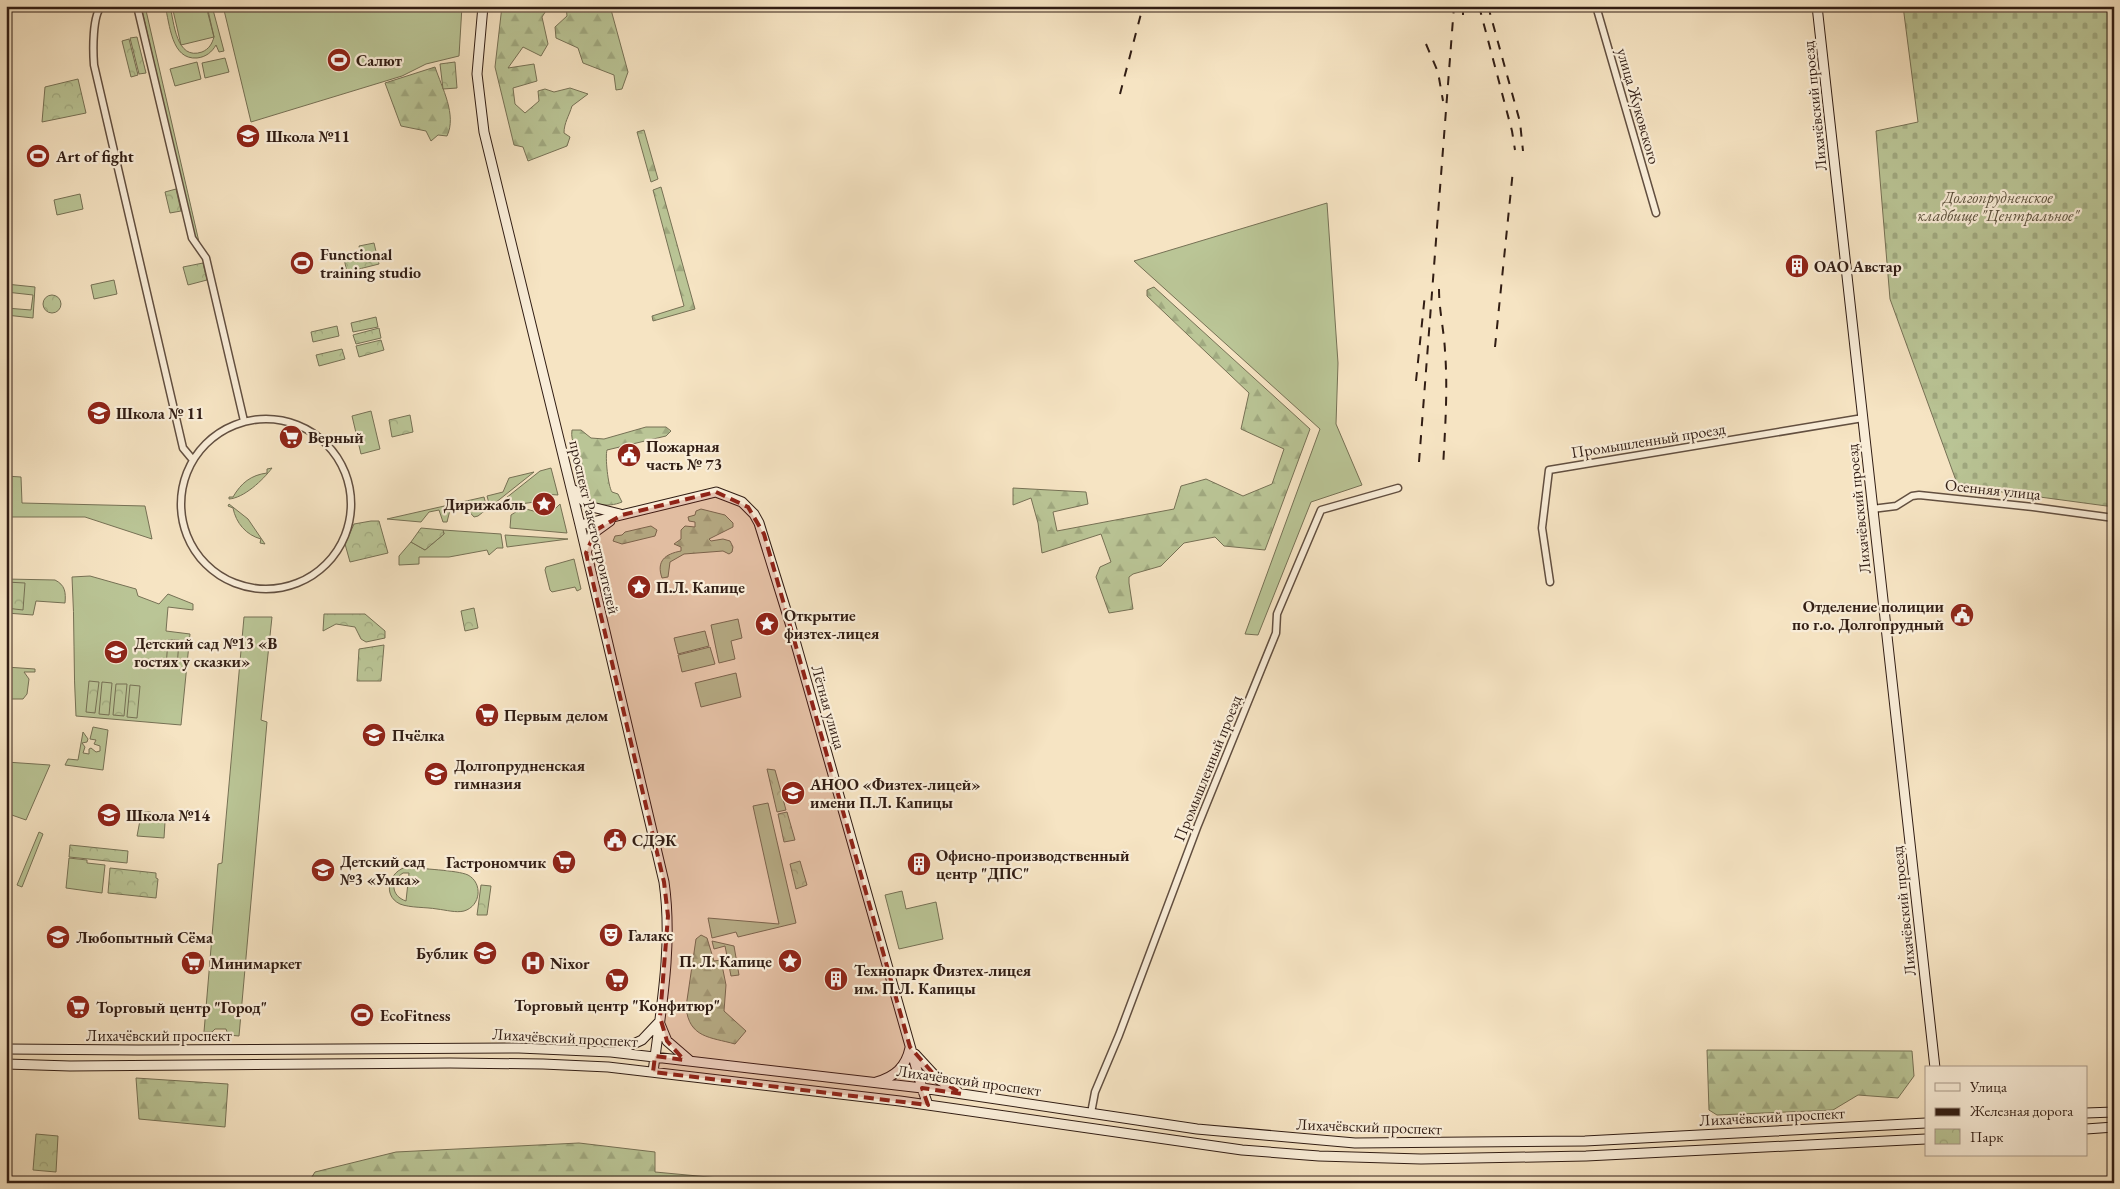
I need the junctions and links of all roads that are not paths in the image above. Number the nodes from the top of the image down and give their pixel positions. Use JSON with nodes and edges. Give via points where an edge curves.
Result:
{"nodes":[{"id":1,"x":102,"y":6,"type":"edge"},
{"id":2,"x":137,"y":6,"type":"edge"},
{"id":3,"x":483,"y":6,"type":"edge"},
{"id":4,"x":1596,"y":6,"type":"edge"},
{"id":5,"x":1817,"y":6,"type":"edge"},
{"id":6,"x":1656,"y":213,"type":"dead end"},
{"id":7,"x":1864,"y":418,"type":"junction"},
{"id":8,"x":244,"y":421,"type":"junction"},
{"id":9,"x":193,"y":460,"type":"junction"},
{"id":10,"x":570,"y":485,"type":"junction"},
{"id":11,"x":1398,"y":488,"type":"dead end"},
{"id":12,"x":1872,"y":509,"type":"junction"},
{"id":13,"x":622,"y":514,"type":"junction"},
{"id":14,"x":2114,"y":518,"type":"edge"},
{"id":15,"x":580,"y":525,"type":"junction"},
{"id":16,"x":586,"y":553,"type":"junction"},
{"id":17,"x":1550,"y":582,"type":"dead end"},
{"id":18,"x":660,"y":1022,"type":"junction"},
{"id":19,"x":910,"y":1047,"type":"junction"},
{"id":20,"x":6,"y":1048,"type":"edge"},
{"id":21,"x":611,"y":1052,"type":"junction"},
{"id":22,"x":655,"y":1056,"type":"junction"},
{"id":23,"x":691,"y":1061,"type":"junction"},
{"id":24,"x":6,"y":1064,"type":"edge"},
{"id":25,"x":1935,"y":1066,"type":"edge"},
{"id":26,"x":654,"y":1072,"type":"junction"},
{"id":27,"x":872,"y":1083,"type":"junction"},
{"id":28,"x":922,"y":1088,"type":"junction"},
{"id":29,"x":962,"y":1094,"type":"junction"},
{"id":30,"x":928,"y":1105,"type":"junction"},
{"id":31,"x":2114,"y":1112,"type":"edge"},
{"id":32,"x":1091,"y":1113,"type":"junction"},
{"id":33,"x":2088,"y":1113,"type":"edge"},
{"id":34,"x":1925,"y":1115,"type":"edge"},
{"id":35,"x":1925,"y":1123,"type":"edge"},
{"id":36,"x":1915,"y":1124,"type":"junction"},
{"id":37,"x":2114,"y":1127,"type":"edge"},
{"id":38,"x":2088,"y":1129,"type":"edge"},
{"id":39,"x":1925,"y":1139,"type":"edge"}],
"edges":[{"from":1,"to":9,"type":"street","via":[[97,13],[94,65],[183,448]]},
{"from":2,"to":8,"type":"street","via":[[192,238],[206,258]]},
{"from":3,"to":10,"type":"main road","name":"проспект Ракетостроителей","via":[[478,54],[480,108]]},
{"from":4,"to":6,"type":"street","name":"улица Жуковского"},
{"from":5,"to":7,"type":"main road","name":"Лихачёвский проезд"},
{"from":7,"to":12,"type":"main road","name":"Лихачёвский проезд"},
{"from":7,"to":17,"type":"street","name":"Промышленный проезд","via":[[1549,470],[1542,528]]},
{"from":8,"to":9,"type":"street","via":[[217,434]]},
{"from":8,"to":9,"type":"street","via":[[280,420],[312,432],[333,451],[346,476],[351,512],[346,532],[338,549],[319,570],[295,584],[261,589],[223,578],[202,561],[185,530],[181,503],[185,477]]},
{"from":10,"to":13,"type":"main road","via":[[588,506]]},
{"from":10,"to":15,"type":"main road","name":"проспект Ракетостроителей"},
{"from":11,"to":32,"type":"street","name":"Промышленный проезд","via":[[1321,510],[1277,614],[1276,633],[1095,1092]]},
{"from":12,"to":14,"type":"street","name":"Осенняя улица","via":[[1896,506],[1919,495]]},
{"from":12,"to":25,"type":"main road","name":"Лихачёвский проезд"},
{"from":13,"to":15,"type":"main road","name":"Лётная улица"},
{"from":13,"to":16,"type":"main road","via":[[592,534]]},
{"from":13,"to":19,"type":"main road","name":"Лётная улица","via":[[716,492],[742,502],[759,523]]},
{"from":15,"to":16,"type":"main road","name":"проспект Ракетостроителей"},
{"from":16,"to":18,"type":"main road","name":"проспект Ракетостроителей","via":[[665,889],[667,957]]},
{"from":18,"to":21,"type":"main road","via":[[642,1040],[626,1049]]},
{"from":18,"to":22,"type":"main road","name":"проспект Ракетостроителей"},
{"from":18,"to":23,"type":"main road","via":[[667,1041]]},
{"from":19,"to":27,"type":"main road","via":[[901,1069]]},
{"from":19,"to":28,"type":"main road","name":"Лётная улица"},
{"from":19,"to":29,"type":"main road","via":[[938,1079]]},
{"from":20,"to":21,"type":"main road","name":"Лихачёвский проспект","via":[[520,1048]]},
{"from":21,"to":22,"type":"main road","name":"Лихачёвский проспект"},
{"from":22,"to":23,"type":"main road","name":"Лихачёвский проспект"},
{"from":22,"to":26,"type":"main road","name":"проспект Ракетостроителей"},
{"from":23,"to":27,"type":"main road","name":"Лихачёвский проспект"},
{"from":24,"to":26,"type":"main road","name":"Лихачёвский проспект","via":[[499,1064],[574,1065]]},
{"from":26,"to":30,"type":"main road","name":"Лихачёвский проспект"},
{"from":27,"to":28,"type":"main road","name":"Лихачёвский проспект"},
{"from":28,"to":29,"type":"main road","name":"Лихачёвский проспект"},
{"from":28,"to":30,"type":"main road","name":"Лётная улица"},
{"from":29,"to":32,"type":"main road","name":"Лихачёвский проспект"},
{"from":30,"to":39,"type":"main road","name":"Лихачёвский проспект","via":[[1242,1150],[1354,1158],[1586,1156]]},
{"from":31,"to":33,"type":"main road"},
{"from":32,"to":36,"type":"main road","name":"Лихачёвский проспект","via":[[1244,1134],[1387,1144],[1585,1141]]},
{"from":34,"to":36,"type":"main road"},
{"from":35,"to":36,"type":"main road","name":"Лихачёвский проспект"},
{"from":37,"to":38,"type":"main road"}]}
